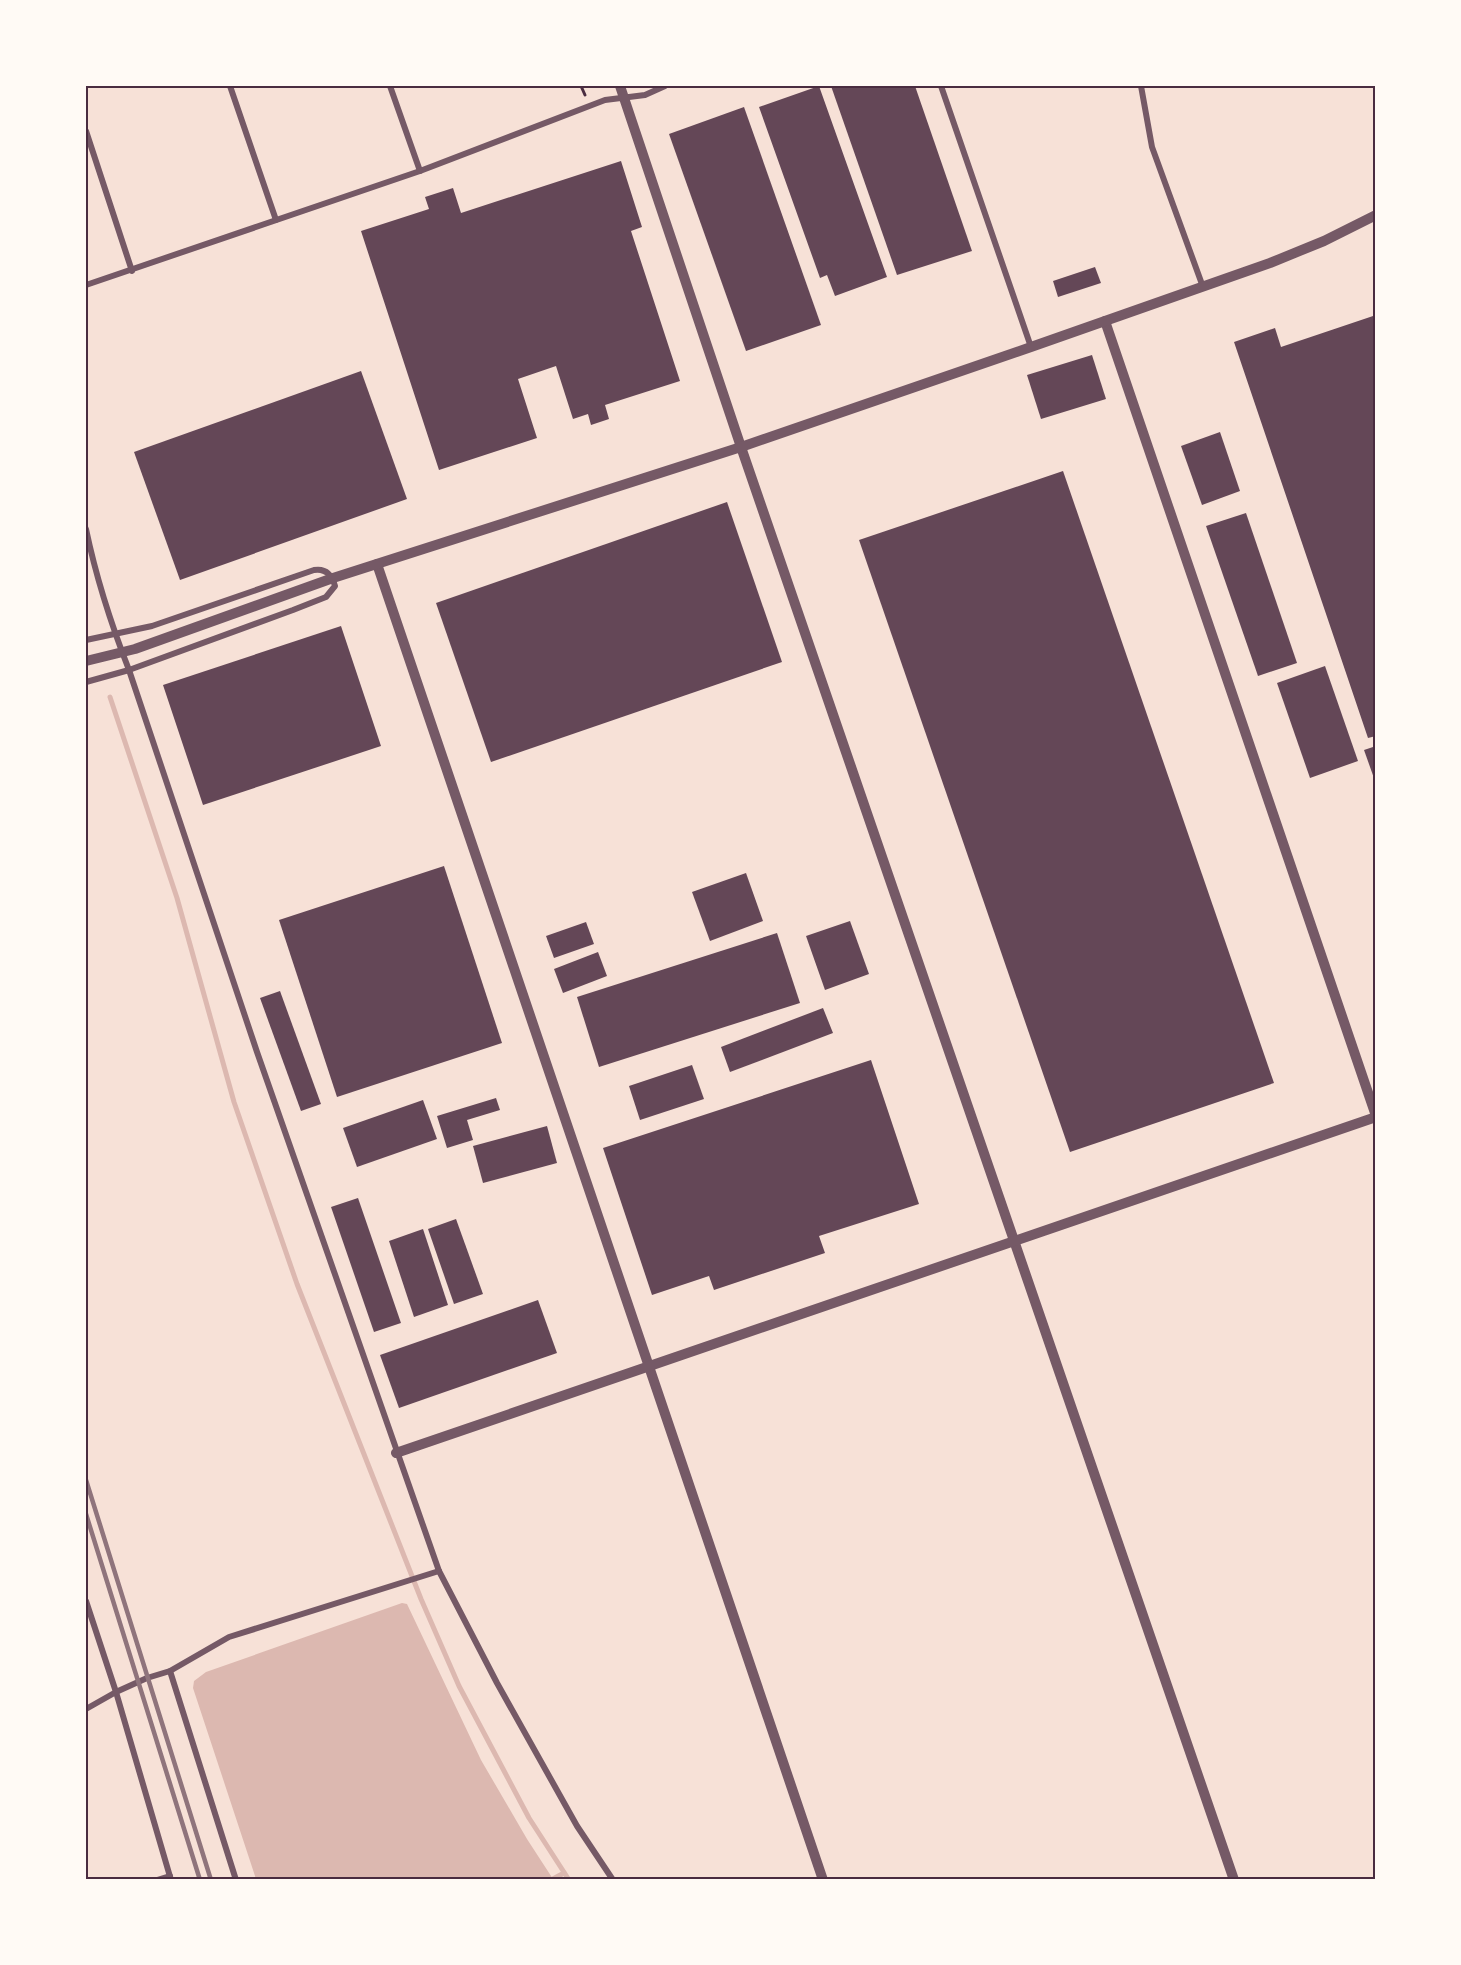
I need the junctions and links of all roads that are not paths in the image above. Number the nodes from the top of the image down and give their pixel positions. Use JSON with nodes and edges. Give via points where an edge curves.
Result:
{"nodes":[{"id":1,"x":230,"y":86,"type":"edge"},
{"id":2,"x":390,"y":86,"type":"edge"},
{"id":3,"x":620,"y":86,"type":"edge"},
{"id":4,"x":665,"y":86,"type":"edge"},
{"id":5,"x":941,"y":86,"type":"edge"},
{"id":6,"x":1140,"y":86,"type":"edge"},
{"id":7,"x":624,"y":97,"type":"junction"},
{"id":8,"x":86,"y":131,"type":"edge"},
{"id":9,"x":420,"y":171,"type":"junction"},
{"id":10,"x":1376,"y":215,"type":"edge"},
{"id":11,"x":276,"y":220,"type":"junction"},
{"id":12,"x":132,"y":271,"type":"junction"},
{"id":13,"x":86,"y":285,"type":"edge"},
{"id":14,"x":1203,"y":287,"type":"junction"},
{"id":15,"x":1105,"y":321,"type":"junction"},
{"id":16,"x":1031,"y":348,"type":"junction"},
{"id":17,"x":741,"y":447,"type":"junction"},
{"id":18,"x":86,"y":529,"type":"edge"},
{"id":19,"x":377,"y":564,"type":"junction"},
{"id":20,"x":333,"y":578,"type":"junction"},
{"id":21,"x":115,"y":635,"type":"junction"},
{"id":22,"x":86,"y":640,"type":"edge"},
{"id":23,"x":86,"y":661,"type":"edge"},
{"id":24,"x":129,"y":670,"type":"junction"},
{"id":25,"x":86,"y":682,"type":"edge"},
{"id":26,"x":1376,"y":1117,"type":"edge"},
{"id":27,"x":1015,"y":1240,"type":"junction"},
{"id":28,"x":648,"y":1366,"type":"junction"},
{"id":29,"x":396,"y":1453,"type":"junction"},
{"id":30,"x":439,"y":1571,"type":"junction"},
{"id":31,"x":86,"y":1601,"type":"edge"},
{"id":32,"x":170,"y":1671,"type":"junction"},
{"id":33,"x":116,"y":1692,"type":"junction"},
{"id":34,"x":86,"y":1710,"type":"edge"},
{"id":35,"x":171,"y":1878,"type":"edge"},
{"id":36,"x":157,"y":1880,"type":"edge"},
{"id":37,"x":236,"y":1880,"type":"edge"},
{"id":38,"x":613,"y":1880,"type":"edge"},
{"id":39,"x":823,"y":1880,"type":"edge"},
{"id":40,"x":1234,"y":1880,"type":"edge"}],
"edges":[{"from":1,"to":11,"type":"street"},
{"from":2,"to":9,"type":"street"},
{"from":3,"to":7,"type":"street"},
{"from":4,"to":7,"type":"street","via":[[645,95]]},
{"from":5,"to":16,"type":"street"},
{"from":6,"to":14,"type":"street","via":[[1152,147]]},
{"from":7,"to":9,"type":"street","via":[[605,100]]},
{"from":7,"to":17,"type":"street"},
{"from":8,"to":12,"type":"street"},
{"from":9,"to":11,"type":"street"},
{"from":10,"to":14,"type":"street","via":[[1324,241]]},
{"from":11,"to":12,"type":"street"},
{"from":12,"to":13,"type":"street"},
{"from":14,"to":15,"type":"street"},
{"from":15,"to":16,"type":"street"},
{"from":15,"to":26,"type":"street"},
{"from":16,"to":17,"type":"street"},
{"from":17,"to":19,"type":"street"},
{"from":17,"to":27,"type":"street"},
{"from":18,"to":21,"type":"street"},
{"from":19,"to":20,"type":"street"},
{"from":19,"to":28,"type":"street"},
{"from":20,"to":21,"type":"street","via":[[321,569],[314,570]]},
{"from":20,"to":23,"type":"street","via":[[135,649]]},
{"from":20,"to":24,"type":"street","via":[[335,586],[326,597]]},
{"from":21,"to":22,"type":"street"},
{"from":21,"to":24,"type":"street"},
{"from":24,"to":25,"type":"street"},
{"from":24,"to":29,"type":"street"},
{"from":26,"to":27,"type":"street"},
{"from":27,"to":28,"type":"street"},
{"from":27,"to":40,"type":"street"},
{"from":28,"to":29,"type":"street"},
{"from":28,"to":39,"type":"street"},
{"from":29,"to":30,"type":"street"},
{"from":30,"to":32,"type":"street","via":[[229,1637]]},
{"from":30,"to":38,"type":"street","via":[[497,1683]]},
{"from":31,"to":33,"type":"street"},
{"from":32,"to":33,"type":"street"},
{"from":32,"to":37,"type":"street"},
{"from":33,"to":34,"type":"street"},
{"from":33,"to":35,"type":"street"},
{"from":35,"to":36,"type":"street"}]}
